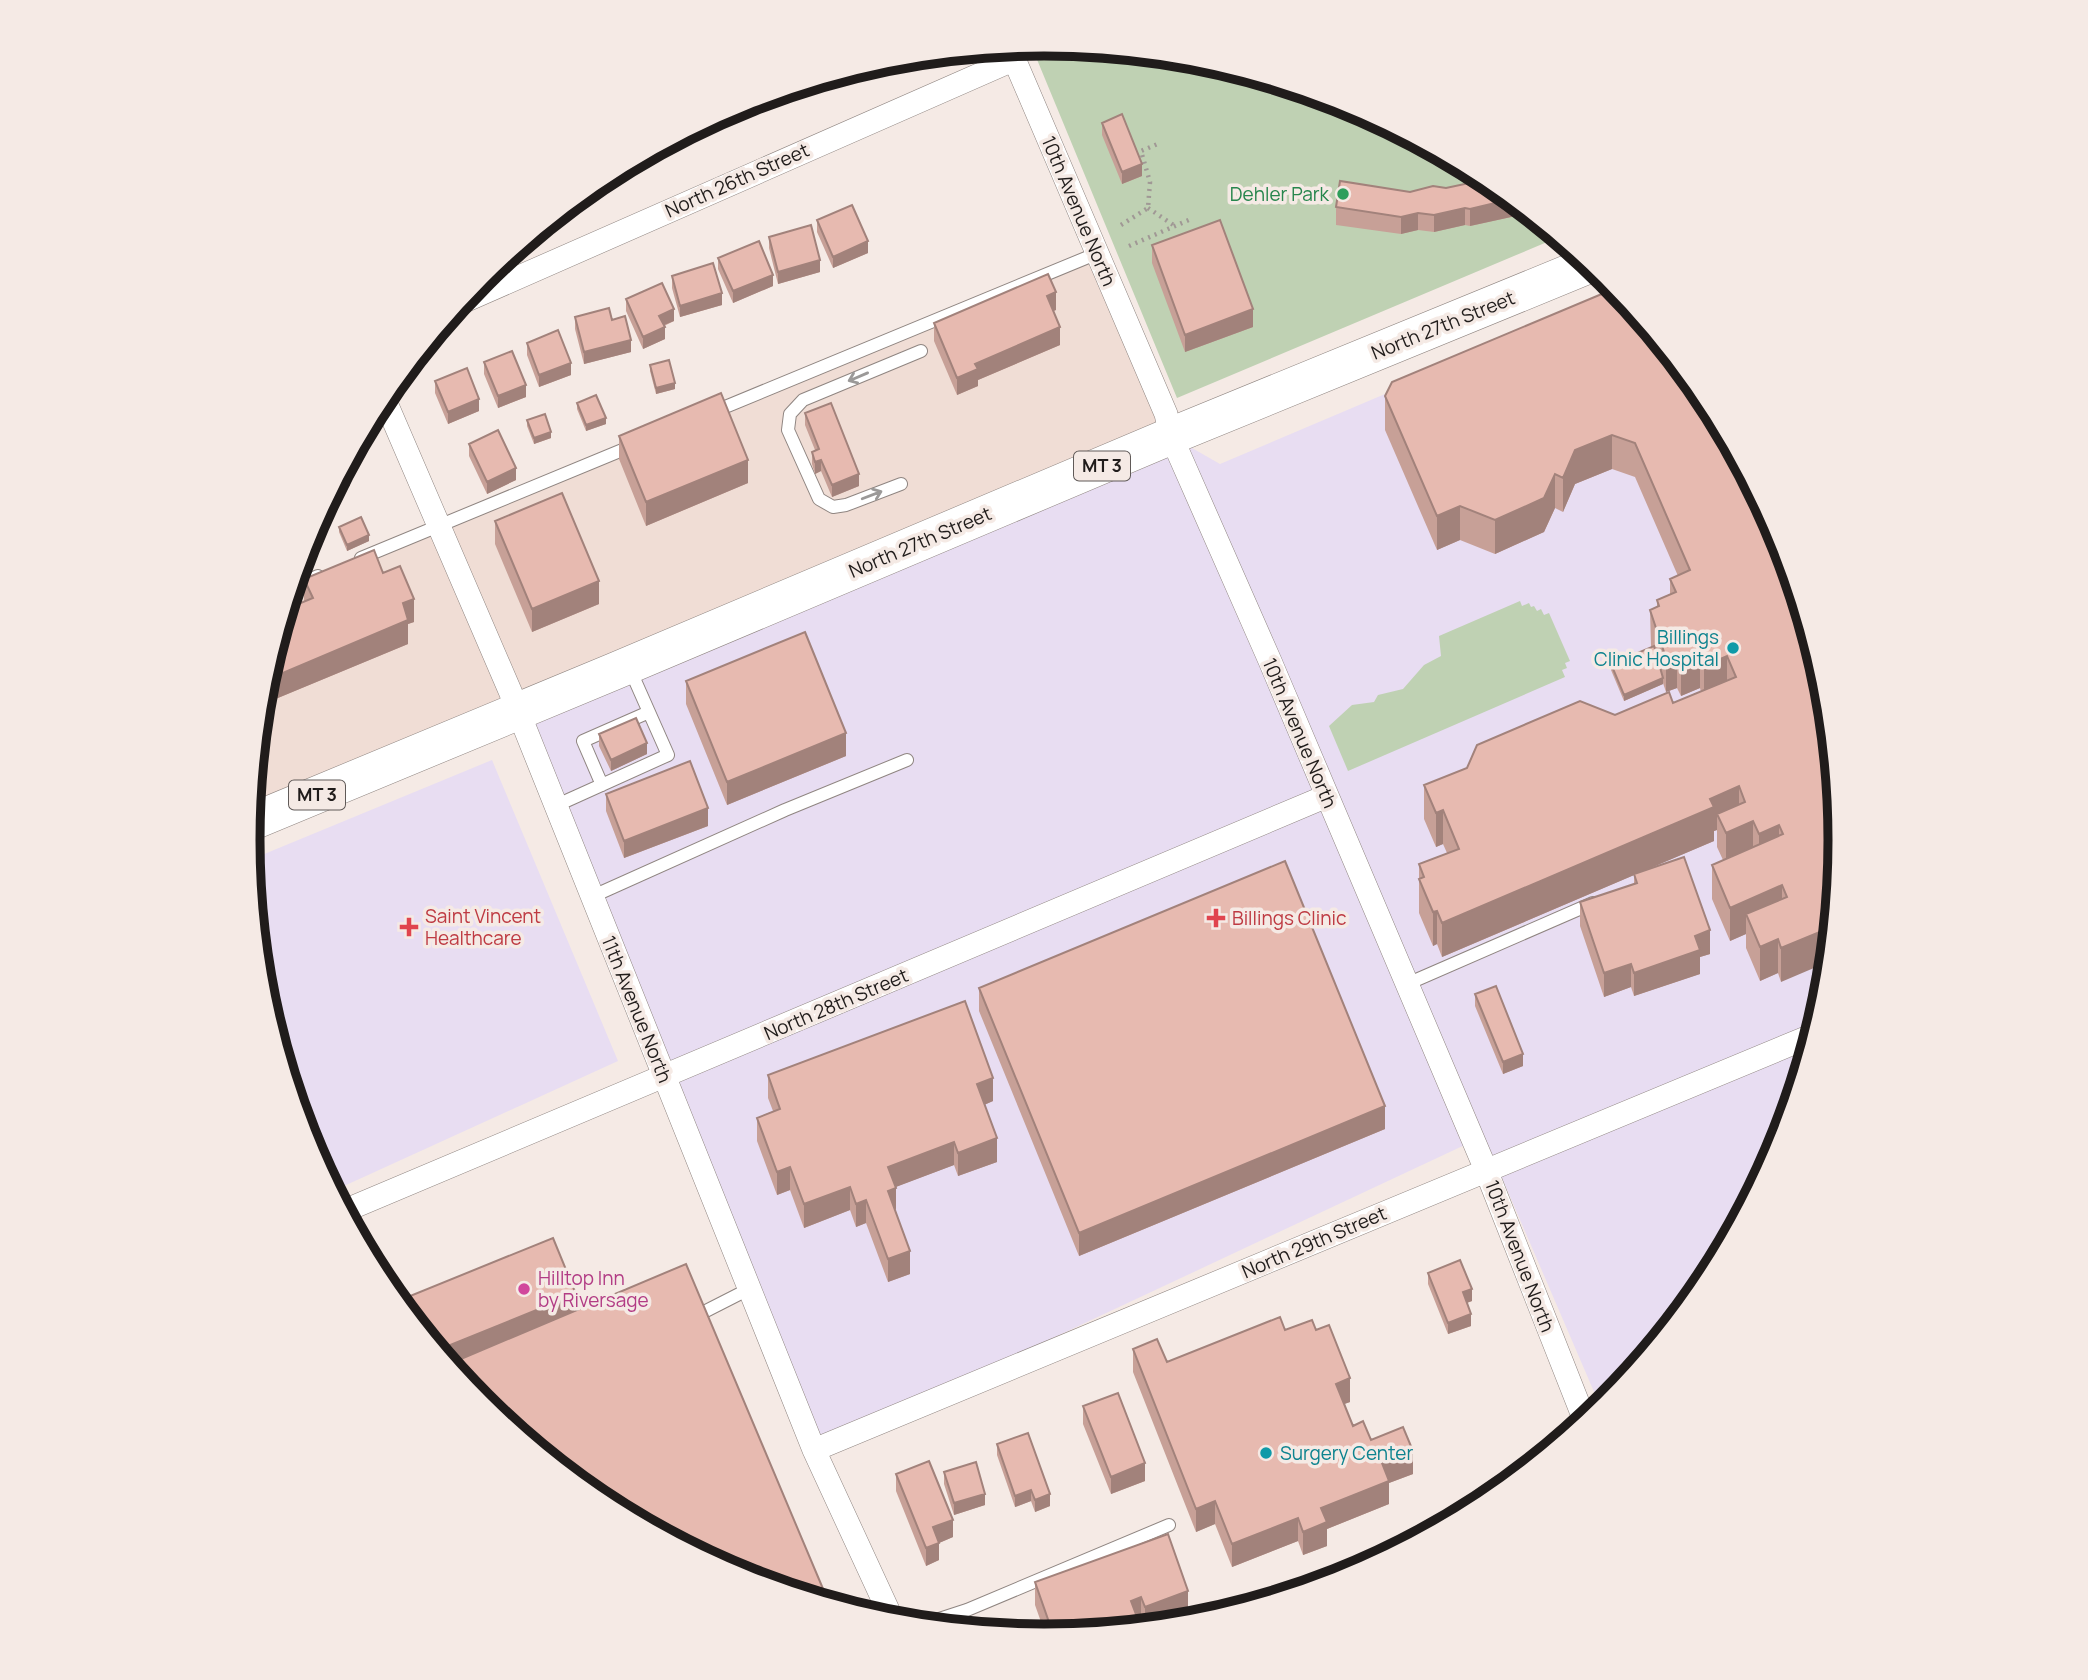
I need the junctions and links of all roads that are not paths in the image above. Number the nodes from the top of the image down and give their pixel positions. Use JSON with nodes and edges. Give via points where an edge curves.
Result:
{"nodes":[{"id":1,"x":1014,"y":57,"type":"edge"},
{"id":2,"x":1002,"y":58,"type":"edge"},
{"id":3,"x":1098,"y":253,"type":"junction"},
{"id":4,"x":1580,"y":269,"type":"edge"},
{"id":5,"x":484,"y":292,"type":"edge"},
{"id":6,"x":921,"y":351,"type":"dead end"},
{"id":7,"x":389,"y":410,"type":"edge"},
{"id":8,"x":703,"y":416,"type":"edge"},
{"id":9,"x":1171,"y":436,"type":"junction"},
{"id":10,"x":640,"y":443,"type":"edge"},
{"id":11,"x":901,"y":484,"type":"dead end"},
{"id":12,"x":437,"y":526,"type":"junction"},
{"id":13,"x":353,"y":562,"type":"edge"},
{"id":14,"x":329,"y":572,"type":"edge"},
{"id":15,"x":304,"y":582,"type":"edge"},
{"id":16,"x":628,"y":665,"type":"junction"},
{"id":17,"x":517,"y":712,"type":"junction"},
{"id":18,"x":649,"y":712,"type":"junction"},
{"id":19,"x":907,"y":760,"type":"dead end"},
{"id":20,"x":602,"y":785,"type":"junction"},
{"id":21,"x":1327,"y":796,"type":"junction"},
{"id":22,"x":555,"y":806,"type":"junction"},
{"id":23,"x":261,"y":818,"type":"edge"},
{"id":24,"x":591,"y":897,"type":"junction"},
{"id":25,"x":1600,"y":900,"type":"edge"},
{"id":26,"x":1407,"y":984,"type":"junction"},
{"id":27,"x":1802,"y":1040,"type":"edge"},
{"id":28,"x":664,"y":1077,"type":"junction"},
{"id":29,"x":1486,"y":1170,"type":"junction"},
{"id":30,"x":352,"y":1208,"type":"edge"},
{"id":31,"x":749,"y":1289,"type":"junction"},
{"id":32,"x":698,"y":1315,"type":"edge"},
{"id":33,"x":1581,"y":1410,"type":"edge"},
{"id":34,"x":814,"y":1450,"type":"junction"},
{"id":35,"x":1169,"y":1525,"type":"dead end"},
{"id":36,"x":887,"y":1608,"type":"edge"},
{"id":37,"x":945,"y":1617,"type":"edge"}],
"edges":[{"from":1,"to":3,"type":"street","name":"10th Avenue North"},
{"from":2,"to":5,"type":"street","name":"North 26th Street"},
{"from":3,"to":8,"type":"lane"},
{"from":3,"to":9,"type":"street","name":"10th Avenue North","via":[[1166,414]]},
{"from":4,"to":9,"type":"main road","name":"North 27th Street","number":"MT 3"},
{"from":6,"to":11,"type":"lane","one_way":true,"via":[[803,400],[790,414],[788,430],[819,499],[833,507],[846,505]]},
{"from":7,"to":12,"type":"street","name":"11th Avenue North"},
{"from":9,"to":16,"type":"main road","name":"North 27th Street","number":"MT 3"},
{"from":9,"to":21,"type":"street","name":"10th Avenue North"},
{"from":10,"to":12,"type":"lane"},
{"from":12,"to":13,"type":"lane"},
{"from":12,"to":17,"type":"street","name":"11th Avenue North"},
{"from":14,"to":15,"type":"lane"},
{"from":16,"to":17,"type":"main road","name":"North 27th Street","number":"MT 3"},
{"from":16,"to":18,"type":"lane"},
{"from":17,"to":22,"type":"street","name":"11th Avenue North"},
{"from":17,"to":23,"type":"main road","name":"North 27th Street","number":"MT 3"},
{"from":18,"to":20,"type":"lane","via":[[668,755]]},
{"from":18,"to":20,"type":"lane","via":[[583,741]]},
{"from":19,"to":24,"type":"lane"},
{"from":20,"to":22,"type":"lane"},
{"from":21,"to":26,"type":"street","name":"10th Avenue North"},
{"from":21,"to":28,"type":"street","name":"North 28th Street"},
{"from":22,"to":24,"type":"street","name":"11th Avenue North"},
{"from":24,"to":28,"type":"street","name":"11th Avenue North"},
{"from":25,"to":26,"type":"lane"},
{"from":26,"to":29,"type":"street","name":"10th Avenue North"},
{"from":27,"to":29,"type":"street","name":"North 29th Street"},
{"from":28,"to":30,"type":"street","name":"North 28th Street"},
{"from":28,"to":31,"type":"street","name":"11th Avenue North"},
{"from":29,"to":33,"type":"street","name":"10th Avenue North"},
{"from":29,"to":34,"type":"street","name":"North 29th Street"},
{"from":31,"to":32,"type":"lane"},
{"from":31,"to":34,"type":"street","name":"11th Avenue North"},
{"from":34,"to":36,"type":"street","name":"11th Avenue North"},
{"from":35,"to":37,"type":"lane"}]}
